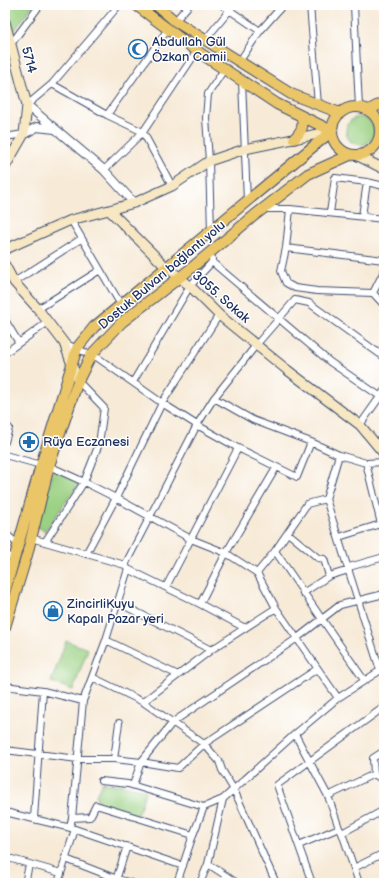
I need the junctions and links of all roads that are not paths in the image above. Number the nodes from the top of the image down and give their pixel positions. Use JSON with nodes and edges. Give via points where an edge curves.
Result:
{"nodes":[{"id":1,"x":40,"y":5,"type":"edge"},
{"id":2,"x":119,"y":5,"type":"edge"},
{"id":3,"x":136,"y":5,"type":"edge"},
{"id":4,"x":156,"y":5,"type":"edge"},
{"id":5,"x":189,"y":5,"type":"edge"},
{"id":6,"x":222,"y":5,"type":"edge"},
{"id":7,"x":283,"y":5,"type":"edge"},
{"id":8,"x":310,"y":5,"type":"edge"},
{"id":9,"x":354,"y":5,"type":"edge"},
{"id":10,"x":232,"y":8,"type":"edge"},
{"id":11,"x":175,"y":21,"type":"junction"},
{"id":12,"x":5,"y":22,"type":"edge"},
{"id":13,"x":168,"y":29,"type":"junction"},
{"id":14,"x":260,"y":31,"type":"junction"},
{"id":15,"x":7,"y":36,"type":"edge"},
{"id":16,"x":205,"y":40,"type":"junction"},
{"id":17,"x":11,"y":44,"type":"junction"},
{"id":18,"x":197,"y":51,"type":"junction"},
{"id":19,"x":239,"y":62,"type":"junction"},
{"id":20,"x":224,"y":68,"type":"junction"},
{"id":21,"x":242,"y":81,"type":"junction"},
{"id":22,"x":52,"y":84,"type":"junction"},
{"id":23,"x":384,"y":102,"type":"edge"},
{"id":24,"x":27,"y":105,"type":"junction"},
{"id":25,"x":318,"y":105,"type":"junction"},
{"id":26,"x":364,"y":108,"type":"junction"},
{"id":27,"x":340,"y":113,"type":"junction"},
{"id":28,"x":108,"y":115,"type":"junction"},
{"id":29,"x":301,"y":116,"type":"junction"},
{"id":30,"x":56,"y":129,"type":"junction"},
{"id":31,"x":332,"y":131,"type":"junction"},
{"id":32,"x":144,"y":132,"type":"junction"},
{"id":33,"x":24,"y":134,"type":"junction"},
{"id":34,"x":383,"y":134,"type":"edge"},
{"id":35,"x":5,"y":137,"type":"edge"},
{"id":36,"x":294,"y":139,"type":"junction"},
{"id":37,"x":245,"y":149,"type":"junction"},
{"id":38,"x":9,"y":152,"type":"edge"},
{"id":39,"x":354,"y":155,"type":"junction"},
{"id":40,"x":209,"y":161,"type":"junction"},
{"id":41,"x":5,"y":167,"type":"edge"},
{"id":42,"x":384,"y":169,"type":"edge"},
{"id":43,"x":104,"y":170,"type":"junction"},
{"id":44,"x":367,"y":182,"type":"junction"},
{"id":45,"x":172,"y":186,"type":"junction"},
{"id":46,"x":384,"y":186,"type":"edge"},
{"id":47,"x":247,"y":201,"type":"junction"},
{"id":48,"x":134,"y":203,"type":"junction"},
{"id":49,"x":263,"y":209,"type":"junction"},
{"id":50,"x":290,"y":209,"type":"junction"},
{"id":51,"x":109,"y":210,"type":"junction"},
{"id":52,"x":330,"y":213,"type":"junction"},
{"id":53,"x":362,"y":216,"type":"junction"},
{"id":54,"x":384,"y":219,"type":"edge"},
{"id":55,"x":71,"y":220,"type":"junction"},
{"id":56,"x":211,"y":230,"type":"junction"},
{"id":57,"x":81,"y":239,"type":"junction"},
{"id":58,"x":286,"y":248,"type":"junction"},
{"id":59,"x":214,"y":249,"type":"junction"},
{"id":60,"x":5,"y":250,"type":"edge"},
{"id":61,"x":384,"y":260,"type":"edge"},
{"id":62,"x":212,"y":262,"type":"junction"},
{"id":63,"x":5,"y":265,"type":"edge"},
{"id":64,"x":167,"y":267,"type":"junction"},
{"id":65,"x":100,"y":270,"type":"junction"},
{"id":66,"x":384,"y":271,"type":"edge"},
{"id":67,"x":180,"y":278,"type":"junction"},
{"id":68,"x":14,"y":282,"type":"junction"},
{"id":69,"x":190,"y":286,"type":"junction"},
{"id":70,"x":373,"y":293,"type":"junction"},
{"id":71,"x":121,"y":305,"type":"junction"},
{"id":72,"x":384,"y":306,"type":"edge"},
{"id":73,"x":38,"y":309,"type":"junction"},
{"id":74,"x":219,"y":315,"type":"junction"},
{"id":75,"x":278,"y":319,"type":"junction"},
{"id":76,"x":5,"y":320,"type":"edge"},
{"id":77,"x":48,"y":322,"type":"junction"},
{"id":78,"x":64,"y":342,"type":"junction"},
{"id":79,"x":19,"y":343,"type":"junction"},
{"id":80,"x":257,"y":344,"type":"junction"},
{"id":81,"x":77,"y":348,"type":"junction"},
{"id":82,"x":5,"y":354,"type":"edge"},
{"id":83,"x":91,"y":355,"type":"junction"},
{"id":84,"x":384,"y":357,"type":"edge"},
{"id":85,"x":72,"y":364,"type":"junction"},
{"id":86,"x":78,"y":381,"type":"junction"},
{"id":87,"x":133,"y":382,"type":"junction"},
{"id":88,"x":383,"y":396,"type":"edge"},
{"id":89,"x":214,"y":398,"type":"junction"},
{"id":90,"x":162,"y":403,"type":"junction"},
{"id":91,"x":5,"y":425,"type":"edge"},
{"id":92,"x":197,"y":425,"type":"junction"},
{"id":93,"x":360,"y":425,"type":"junction"},
{"id":94,"x":5,"y":442,"type":"edge"},
{"id":95,"x":311,"y":442,"type":"junction"},
{"id":96,"x":238,"y":448,"type":"junction"},
{"id":97,"x":384,"y":454,"type":"edge"},
{"id":98,"x":5,"y":455,"type":"edge"},
{"id":99,"x":339,"y":455,"type":"junction"},
{"id":100,"x":384,"y":462,"type":"edge"},
{"id":101,"x":366,"y":463,"type":"junction"},
{"id":102,"x":45,"y":466,"type":"junction"},
{"id":103,"x":276,"y":468,"type":"junction"},
{"id":104,"x":84,"y":482,"type":"junction"},
{"id":105,"x":116,"y":498,"type":"junction"},
{"id":106,"x":326,"y":499,"type":"junction"},
{"id":107,"x":150,"y":517,"type":"junction"},
{"id":108,"x":383,"y":524,"type":"edge"},
{"id":109,"x":288,"y":532,"type":"junction"},
{"id":110,"x":5,"y":533,"type":"edge"},
{"id":111,"x":339,"y":537,"type":"junction"},
{"id":112,"x":31,"y":538,"type":"junction"},
{"id":113,"x":191,"y":539,"type":"junction"},
{"id":114,"x":14,"y":541,"type":"dead end"},
{"id":115,"x":45,"y":542,"type":"junction"},
{"id":116,"x":275,"y":551,"type":"junction"},
{"id":117,"x":226,"y":553,"type":"junction"},
{"id":118,"x":86,"y":554,"type":"junction"},
{"id":119,"x":10,"y":556,"type":"edge"},
{"id":120,"x":384,"y":557,"type":"edge"},
{"id":121,"x":126,"y":567,"type":"junction"},
{"id":122,"x":349,"y":569,"type":"junction"},
{"id":123,"x":257,"y":573,"type":"junction"},
{"id":124,"x":329,"y":576,"type":"junction"},
{"id":125,"x":166,"y":587,"type":"junction"},
{"id":126,"x":5,"y":590,"type":"edge"},
{"id":127,"x":303,"y":593,"type":"junction"},
{"id":128,"x":384,"y":594,"type":"edge"},
{"id":129,"x":358,"y":600,"type":"junction"},
{"id":130,"x":117,"y":602,"type":"junction"},
{"id":131,"x":200,"y":604,"type":"junction"},
{"id":132,"x":276,"y":608,"type":"junction"},
{"id":133,"x":322,"y":618,"type":"junction"},
{"id":134,"x":5,"y":627,"type":"edge"},
{"id":135,"x":245,"y":628,"type":"junction"},
{"id":136,"x":296,"y":639,"type":"junction"},
{"id":137,"x":106,"y":640,"type":"junction"},
{"id":138,"x":211,"y":650,"type":"junction"},
{"id":139,"x":317,"y":669,"type":"junction"},
{"id":140,"x":382,"y":669,"type":"edge"},
{"id":141,"x":178,"y":675,"type":"junction"},
{"id":142,"x":92,"y":676,"type":"junction"},
{"id":143,"x":364,"y":680,"type":"junction"},
{"id":144,"x":5,"y":686,"type":"edge"},
{"id":145,"x":43,"y":691,"type":"junction"},
{"id":146,"x":338,"y":698,"type":"junction"},
{"id":147,"x":83,"y":701,"type":"junction"},
{"id":148,"x":143,"y":702,"type":"junction"},
{"id":149,"x":384,"y":707,"type":"edge"},
{"id":150,"x":173,"y":722,"type":"junction"},
{"id":151,"x":119,"y":724,"type":"dead end"},
{"id":152,"x":295,"y":734,"type":"junction"},
{"id":153,"x":204,"y":744,"type":"junction"},
{"id":154,"x":5,"y":750,"type":"edge"},
{"id":155,"x":384,"y":751,"type":"edge"},
{"id":156,"x":38,"y":755,"type":"junction"},
{"id":157,"x":78,"y":759,"type":"junction"},
{"id":158,"x":114,"y":759,"type":"junction"},
{"id":159,"x":309,"y":761,"type":"junction"},
{"id":160,"x":141,"y":762,"type":"junction"},
{"id":161,"x":374,"y":774,"type":"junction"},
{"id":162,"x":101,"y":781,"type":"dead end"},
{"id":163,"x":384,"y":781,"type":"edge"},
{"id":164,"x":133,"y":786,"type":"junction"},
{"id":165,"x":234,"y":790,"type":"junction"},
{"id":166,"x":328,"y":796,"type":"junction"},
{"id":167,"x":223,"y":799,"type":"junction"},
{"id":168,"x":204,"y":807,"type":"junction"},
{"id":169,"x":384,"y":810,"type":"edge"},
{"id":170,"x":5,"y":812,"type":"edge"},
{"id":171,"x":34,"y":818,"type":"junction"},
{"id":172,"x":72,"y":818,"type":"junction"},
{"id":173,"x":72,"y":828,"type":"junction"},
{"id":174,"x":341,"y":831,"type":"junction"},
{"id":175,"x":193,"y":835,"type":"junction"},
{"id":176,"x":299,"y":845,"type":"junction"},
{"id":177,"x":127,"y":846,"type":"junction"},
{"id":178,"x":384,"y":854,"type":"edge"},
{"id":179,"x":5,"y":857,"type":"edge"},
{"id":180,"x":66,"y":859,"type":"junction"},
{"id":181,"x":208,"y":864,"type":"junction"},
{"id":182,"x":29,"y":865,"type":"junction"},
{"id":183,"x":184,"y":866,"type":"junction"},
{"id":184,"x":354,"y":868,"type":"junction"},
{"id":185,"x":61,"y":872,"type":"junction"},
{"id":186,"x":116,"y":881,"type":"edge"},
{"id":187,"x":25,"y":883,"type":"edge"},
{"id":188,"x":58,"y":883,"type":"edge"},
{"id":189,"x":132,"y":883,"type":"edge"},
{"id":190,"x":177,"y":883,"type":"edge"},
{"id":191,"x":200,"y":883,"type":"edge"},
{"id":192,"x":237,"y":883,"type":"edge"},
{"id":193,"x":276,"y":883,"type":"edge"},
{"id":194,"x":312,"y":883,"type":"edge"},
{"id":195,"x":359,"y":883,"type":"edge"}],
"edges":[{"from":1,"to":17,"type":"street"},
{"from":2,"to":22,"type":"street"},
{"from":3,"to":13,"type":"main road"},
{"from":4,"to":11,"type":"main road"},
{"from":5,"to":11,"type":"street"},
{"from":6,"to":10,"type":"street"},
{"from":7,"to":14,"type":"street"},
{"from":8,"to":25,"type":"street"},
{"from":9,"to":26,"type":"street"},
{"from":10,"to":14,"type":"street"},
{"from":10,"to":16,"type":"street"},
{"from":11,"to":16,"type":"main road"},
{"from":12,"to":15,"type":"main road","name":"5714"},
{"from":13,"to":18,"type":"main road"},
{"from":13,"to":28,"type":"street"},
{"from":14,"to":19,"type":"street"},
{"from":15,"to":17,"type":"main road","name":"5714"},
{"from":16,"to":19,"type":"main road"},
{"from":17,"to":24,"type":"main road","name":"5714"},
{"from":18,"to":20,"type":"main road"},
{"from":18,"to":32,"type":"street"},
{"from":19,"to":25,"type":"main road","via":[[291,94]]},
{"from":20,"to":21,"type":"main road"},
{"from":20,"to":40,"type":"street","via":[[208,94],[206,118]]},
{"from":21,"to":29,"type":"main road"},
{"from":21,"to":37,"type":"street"},
{"from":22,"to":24,"type":"street"},
{"from":22,"to":28,"type":"street"},
{"from":23,"to":26,"type":"main road"},
{"from":24,"to":30,"type":"street"},
{"from":24,"to":33,"type":"main road"},
{"from":25,"to":27,"type":"main road"},
{"from":26,"to":27,"type":"main road","via":[[349,108]]},
{"from":26,"to":34,"type":"main road","via":[[378,120]]},
{"from":27,"to":31,"type":"main road","via":[[332,124]]},
{"from":28,"to":32,"type":"street"},
{"from":29,"to":31,"type":"main road"},
{"from":29,"to":36,"type":"main road","via":[[303,128]]},
{"from":30,"to":33,"type":"street","via":[[37,127]]},
{"from":30,"to":43,"type":"street"},
{"from":31,"to":36,"type":"main road"},
{"from":31,"to":39,"type":"main road","via":[[337,146],[342,151]]},
{"from":31,"to":47,"type":"main road","name":"Dostuk Bulvarı bağlantı yolu"},
{"from":32,"to":43,"type":"street"},
{"from":32,"to":45,"type":"street"},
{"from":33,"to":35,"type":"street"},
{"from":33,"to":38,"type":"main road"},
{"from":34,"to":39,"type":"main road","via":[[376,146],[366,154]]},
{"from":36,"to":37,"type":"main road"},
{"from":37,"to":40,"type":"main road"},
{"from":37,"to":47,"type":"street"},
{"from":38,"to":41,"type":"main road"},
{"from":39,"to":42,"type":"main road"},
{"from":39,"to":49,"type":"main road","name":"Dostuk Bulvarı bağlantı yolu","via":[[308,174]]},
{"from":40,"to":45,"type":"main road"},
{"from":40,"to":56,"type":"street"},
{"from":43,"to":48,"type":"street"},
{"from":44,"to":46,"type":"street"},
{"from":44,"to":52,"type":"street","via":[[335,178]]},
{"from":44,"to":53,"type":"street"},
{"from":45,"to":48,"type":"main road"},
{"from":47,"to":56,"type":"main road","name":"Dostuk Bulvarı bağlantı yolu"},
{"from":48,"to":51,"type":"main road"},
{"from":49,"to":50,"type":"street"},
{"from":49,"to":59,"type":"main road","name":"Dostuk Bulvarı bağlantı yolu"},
{"from":50,"to":52,"type":"street"},
{"from":50,"to":58,"type":"street"},
{"from":51,"to":55,"type":"main road"},
{"from":51,"to":64,"type":"main road","name":"3055. Sokak"},
{"from":52,"to":53,"type":"street"},
{"from":53,"to":54,"type":"street"},
{"from":55,"to":57,"type":"street"},
{"from":55,"to":60,"type":"main road"},
{"from":56,"to":64,"type":"main road","name":"Dostuk Bulvarı bağlantı yolu"},
{"from":57,"to":65,"type":"street"},
{"from":57,"to":68,"type":"street"},
{"from":58,"to":61,"type":"street"},
{"from":58,"to":70,"type":"street","via":[[281,271],[286,283],[295,288]]},
{"from":59,"to":62,"type":"street"},
{"from":59,"to":67,"type":"main road","name":"Dostuk Bulvarı bağlantı yolu"},
{"from":62,"to":69,"type":"street"},
{"from":62,"to":75,"type":"street"},
{"from":63,"to":68,"type":"main road"},
{"from":64,"to":67,"type":"main road","name":"3055. Sokak"},
{"from":64,"to":71,"type":"main road","name":"Dostuk Bulvarı bağlantı yolu"},
{"from":65,"to":71,"type":"street"},
{"from":65,"to":73,"type":"street"},
{"from":66,"to":70,"type":"street"},
{"from":67,"to":69,"type":"main road","name":"3055. Sokak"},
{"from":67,"to":83,"type":"main road","name":"Dostuk Bulvarı bağlantı yolu","via":[[122,322]]},
{"from":68,"to":73,"type":"main road"},
{"from":69,"to":74,"type":"main road","name":"3055. Sokak"},
{"from":69,"to":87,"type":"street"},
{"from":70,"to":72,"type":"street"},
{"from":71,"to":81,"type":"main road","name":"Dostuk Bulvarı bağlantı yolu","via":[[94,328]]},
{"from":73,"to":77,"type":"main road"},
{"from":74,"to":80,"type":"main road","name":"3055. Sokak"},
{"from":74,"to":90,"type":"street"},
{"from":75,"to":80,"type":"street"},
{"from":75,"to":84,"type":"street","via":[[295,300],[309,303]]},
{"from":75,"to":88,"type":"street","via":[[330,362]]},
{"from":76,"to":79,"type":"street"},
{"from":77,"to":78,"type":"main road"},
{"from":77,"to":79,"type":"street"},
{"from":78,"to":81,"type":"street"},
{"from":78,"to":85,"type":"main road"},
{"from":79,"to":82,"type":"street"},
{"from":80,"to":89,"type":"street"},
{"from":80,"to":93,"type":"main road","name":"3055. Sokak"},
{"from":81,"to":83,"type":"street"},
{"from":81,"to":85,"type":"main road","name":"Dostuk Bulvarı bağlantı yolu"},
{"from":83,"to":86,"type":"main road","name":"Dostuk Bulvarı bağlantı yolu"},
{"from":83,"to":87,"type":"street"},
{"from":85,"to":86,"type":"main road"},
{"from":85,"to":102,"type":"main road","name":"Dostuk Bulvarı bağlantı yolu"},
{"from":86,"to":102,"type":"main road","name":"Dostuk Bulvarı bağlantı yolu"},
{"from":86,"to":104,"type":"street","via":[[104,408],[99,444]]},
{"from":87,"to":90,"type":"street"},
{"from":88,"to":93,"type":"street"},
{"from":89,"to":92,"type":"street"},
{"from":89,"to":95,"type":"street","via":[[253,420]]},
{"from":90,"to":92,"type":"street"},
{"from":90,"to":105,"type":"street"},
{"from":91,"to":94,"type":"street","via":[[9,428]]},
{"from":92,"to":96,"type":"street"},
{"from":92,"to":107,"type":"street"},
{"from":93,"to":97,"type":"main road","name":"3055. Sokak"},
{"from":95,"to":99,"type":"street"},
{"from":95,"to":103,"type":"street","via":[[297,477]]},
{"from":96,"to":103,"type":"street"},
{"from":96,"to":113,"type":"street"},
{"from":98,"to":102,"type":"street"},
{"from":99,"to":101,"type":"street"},
{"from":99,"to":106,"type":"street"},
{"from":100,"to":101,"type":"street"},
{"from":101,"to":108,"type":"street"},
{"from":102,"to":104,"type":"street"},
{"from":102,"to":112,"type":"main road","name":"Dostuk Bulvarı bağlantı yolu"},
{"from":102,"to":119,"type":"main road","name":"Dostuk Bulvarı bağlantı yolu"},
{"from":103,"to":117,"type":"street"},
{"from":104,"to":105,"type":"street"},
{"from":104,"to":115,"type":"street"},
{"from":105,"to":107,"type":"street"},
{"from":105,"to":118,"type":"street"},
{"from":106,"to":109,"type":"street","via":[[307,504]]},
{"from":106,"to":111,"type":"street"},
{"from":107,"to":113,"type":"street"},
{"from":107,"to":121,"type":"street"},
{"from":108,"to":111,"type":"street"},
{"from":109,"to":116,"type":"street"},
{"from":109,"to":124,"type":"street","via":[[318,558],[324,559]]},
{"from":110,"to":114,"type":"street"},
{"from":111,"to":122,"type":"street"},
{"from":112,"to":115,"type":"street"},
{"from":112,"to":134,"type":"main road","name":"Dostuk Bulvarı bağlantı yolu"},
{"from":113,"to":117,"type":"street"},
{"from":113,"to":125,"type":"street"},
{"from":115,"to":118,"type":"street"},
{"from":116,"to":123,"type":"street"},
{"from":116,"to":127,"type":"street"},
{"from":117,"to":123,"type":"street"},
{"from":117,"to":131,"type":"street"},
{"from":118,"to":121,"type":"street"},
{"from":119,"to":126,"type":"main road","name":"Dostuk Bulvarı bağlantı yolu"},
{"from":120,"to":122,"type":"street"},
{"from":121,"to":125,"type":"street"},
{"from":121,"to":130,"type":"street"},
{"from":122,"to":124,"type":"street"},
{"from":122,"to":129,"type":"street"},
{"from":123,"to":132,"type":"street"},
{"from":124,"to":127,"type":"street"},
{"from":125,"to":131,"type":"street"},
{"from":127,"to":133,"type":"street"},
{"from":128,"to":129,"type":"street"},
{"from":129,"to":133,"type":"street","via":[[340,605]]},
{"from":129,"to":140,"type":"street"},
{"from":130,"to":137,"type":"street"},
{"from":130,"to":138,"type":"street"},
{"from":131,"to":135,"type":"street"},
{"from":132,"to":135,"type":"street"},
{"from":132,"to":136,"type":"street"},
{"from":133,"to":136,"type":"street"},
{"from":133,"to":143,"type":"street"},
{"from":135,"to":138,"type":"street"},
{"from":136,"to":139,"type":"street"},
{"from":136,"to":150,"type":"street"},
{"from":137,"to":141,"type":"street"},
{"from":137,"to":142,"type":"street"},
{"from":138,"to":141,"type":"street"},
{"from":139,"to":146,"type":"street"},
{"from":139,"to":153,"type":"street"},
{"from":140,"to":143,"type":"street"},
{"from":141,"to":148,"type":"street"},
{"from":142,"to":147,"type":"street"},
{"from":142,"to":148,"type":"street"},
{"from":143,"to":146,"type":"street"},
{"from":144,"to":145,"type":"street"},
{"from":145,"to":147,"type":"street"},
{"from":145,"to":156,"type":"street"},
{"from":146,"to":152,"type":"street"},
{"from":147,"to":157,"type":"street"},
{"from":148,"to":150,"type":"street"},
{"from":149,"to":159,"type":"street"},
{"from":150,"to":153,"type":"street"},
{"from":150,"to":160,"type":"street"},
{"from":151,"to":158,"type":"street"},
{"from":152,"to":159,"type":"street"},
{"from":152,"to":165,"type":"street"},
{"from":153,"to":160,"type":"street","via":[[178,768]]},
{"from":153,"to":165,"type":"street","via":[[219,762]]},
{"from":154,"to":156,"type":"street"},
{"from":155,"to":161,"type":"street","via":[[373,758]]},
{"from":156,"to":157,"type":"street"},
{"from":156,"to":171,"type":"street"},
{"from":157,"to":158,"type":"street"},
{"from":157,"to":172,"type":"street"},
{"from":158,"to":160,"type":"street"},
{"from":159,"to":166,"type":"street"},
{"from":159,"to":176,"type":"street","via":[[277,785]]},
{"from":160,"to":164,"type":"street"},
{"from":161,"to":163,"type":"street"},
{"from":161,"to":166,"type":"street"},
{"from":162,"to":164,"type":"street"},
{"from":164,"to":168,"type":"street"},
{"from":165,"to":167,"type":"street"},
{"from":165,"to":193,"type":"street"},
{"from":166,"to":174,"type":"street"},
{"from":167,"to":168,"type":"street"},
{"from":167,"to":181,"type":"street"},
{"from":168,"to":175,"type":"street"},
{"from":169,"to":174,"type":"street"},
{"from":170,"to":171,"type":"street"},
{"from":171,"to":173,"type":"street"},
{"from":172,"to":173,"type":"street"},
{"from":172,"to":175,"type":"street","via":[[90,817],[96,805]]},
{"from":173,"to":177,"type":"street"},
{"from":173,"to":180,"type":"street"},
{"from":174,"to":176,"type":"street"},
{"from":174,"to":184,"type":"street"},
{"from":175,"to":183,"type":"street"},
{"from":176,"to":194,"type":"street"},
{"from":177,"to":183,"type":"street"},
{"from":177,"to":186,"type":"street"},
{"from":178,"to":184,"type":"street"},
{"from":179,"to":182,"type":"street"},
{"from":180,"to":185,"type":"street"},
{"from":180,"to":186,"type":"street"},
{"from":181,"to":191,"type":"street"},
{"from":181,"to":192,"type":"street"},
{"from":182,"to":185,"type":"street"},
{"from":182,"to":187,"type":"street"},
{"from":183,"to":190,"type":"street"},
{"from":184,"to":195,"type":"street"},
{"from":185,"to":188,"type":"street"},
{"from":186,"to":189,"type":"street"}]}
